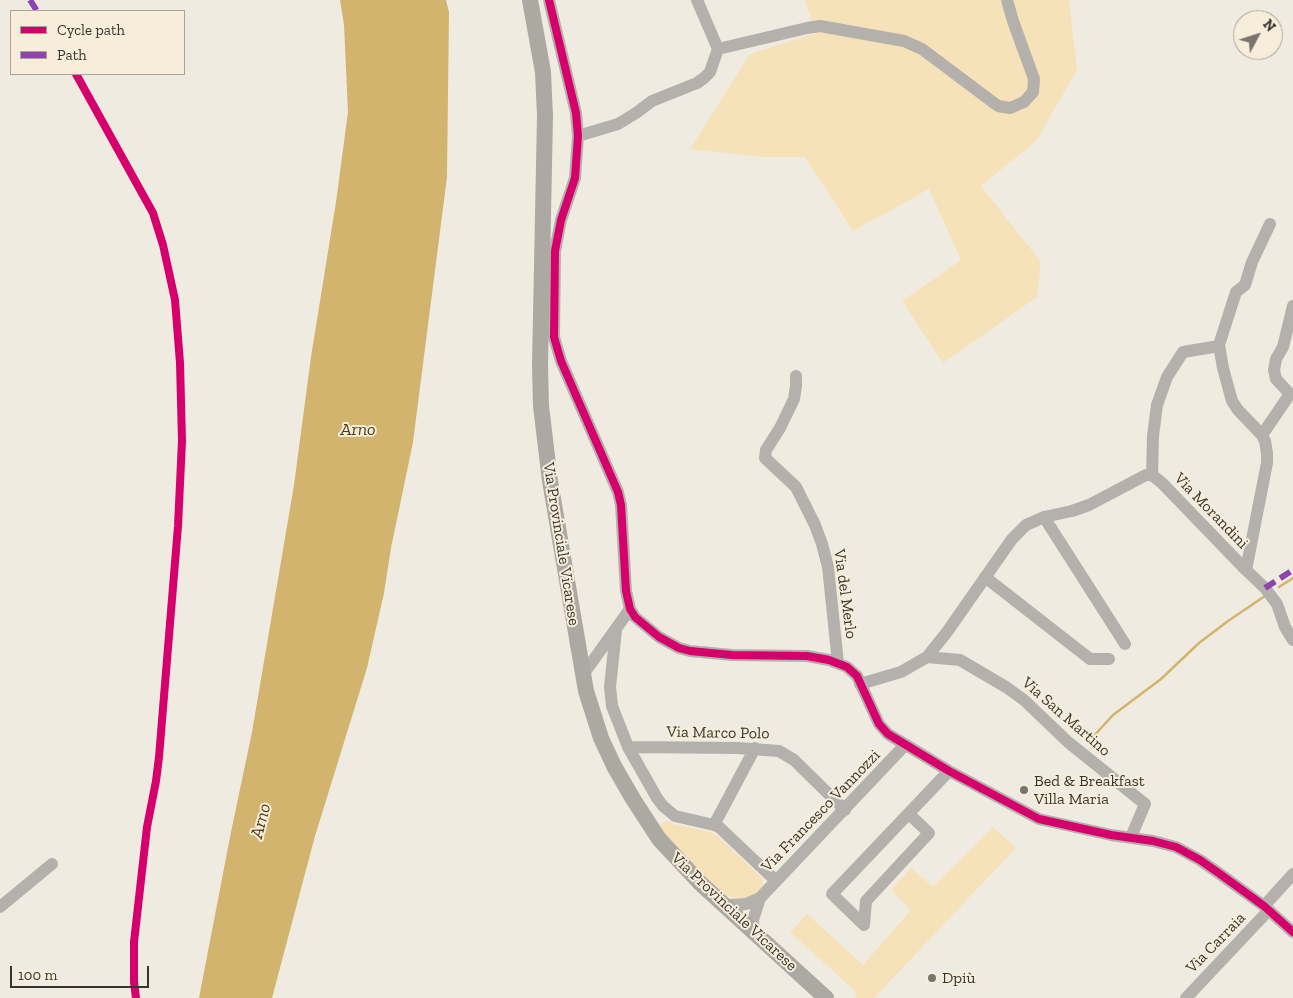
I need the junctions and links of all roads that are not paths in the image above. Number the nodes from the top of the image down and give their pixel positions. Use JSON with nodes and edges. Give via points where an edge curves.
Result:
{"nodes":[{"id":1,"x":530,"y":0,"type":"edge"},
{"id":2,"x":549,"y":0,"type":"edge"},
{"id":3,"x":697,"y":0,"type":"edge"},
{"id":4,"x":1007,"y":0,"type":"edge"},
{"id":5,"x":718,"y":49,"type":"junction"},
{"id":6,"x":578,"y":136,"type":"junction"},
{"id":7,"x":1270,"y":224,"type":"dead end"},
{"id":8,"x":1293,"y":306,"type":"edge"},
{"id":9,"x":1220,"y":346,"type":"junction"},
{"id":10,"x":796,"y":376,"type":"dead end"},
{"id":11,"x":1262,"y":435,"type":"junction"},
{"id":12,"x":1152,"y":475,"type":"junction"},
{"id":13,"x":1044,"y":517,"type":"junction"},
{"id":14,"x":1246,"y":570,"type":"junction"},
{"id":15,"x":985,"y":576,"type":"junction"},
{"id":16,"x":630,"y":608,"type":"junction"},
{"id":17,"x":616,"y":630,"type":"junction"},
{"id":18,"x":1293,"y":640,"type":"edge"},
{"id":19,"x":1125,"y":644,"type":"dead end"},
{"id":20,"x":927,"y":656,"type":"junction"},
{"id":21,"x":1109,"y":659,"type":"dead end"},
{"id":22,"x":838,"y":663,"type":"junction"},
{"id":23,"x":582,"y":676,"type":"junction"},
{"id":24,"x":860,"y":684,"type":"junction"},
{"id":25,"x":905,"y":745,"type":"junction"},
{"id":26,"x":628,"y":747,"type":"junction"},
{"id":27,"x":755,"y":748,"type":"junction"},
{"id":28,"x":949,"y":772,"type":"junction"},
{"id":29,"x":845,"y":810,"type":"junction"},
{"id":30,"x":909,"y":814,"type":"junction"},
{"id":31,"x":714,"y":825,"type":"junction"},
{"id":32,"x":1132,"y":837,"type":"junction"},
{"id":33,"x":52,"y":864,"type":"dead end"},
{"id":34,"x":1293,"y":874,"type":"edge"},
{"id":35,"x":776,"y":881,"type":"junction"},
{"id":36,"x":760,"y":898,"type":"junction"},
{"id":37,"x":722,"y":904,"type":"junction"},
{"id":38,"x":0,"y":908,"type":"edge"},
{"id":39,"x":1267,"y":908,"type":"junction"},
{"id":40,"x":754,"y":932,"type":"junction"},
{"id":41,"x":1293,"y":932,"type":"edge"},
{"id":42,"x":826,"y":998,"type":"edge"},
{"id":43,"x":1186,"y":998,"type":"edge"}],
"edges":[{"from":1,"to":23,"type":"main road","name":"Via Provinciale Vicarese","via":[[543,72],[546,116],[541,406],[550,482]]},
{"from":2,"to":6,"type":"street","via":[[574,104]]},
{"from":3,"to":5,"type":"street"},
{"from":4,"to":5,"type":"street","via":[[1034,79],[1033,92],[1024,102],[1010,108],[998,106],[922,48],[904,41],[820,26]]},
{"from":5,"to":6,"type":"street","via":[[704,78],[696,83],[652,101],[618,124]]},
{"from":6,"to":16,"type":"street","via":[[575,178],[559,226],[555,251],[554,337],[561,361],[618,492]]},
{"from":7,"to":9,"type":"street","via":[[1245,285],[1236,292]]},
{"from":8,"to":11,"type":"street","via":[[1274,370],[1276,379],[1290,394]]},
{"from":9,"to":11,"type":"street","via":[[1232,401]]},
{"from":9,"to":12,"type":"street","via":[[1183,352],[1167,377],[1157,404]]},
{"from":10,"to":22,"type":"street","name":"Via del Merlo","via":[[794,399],[766,450],[765,458],[796,487],[822,544],[828,567]]},
{"from":11,"to":14,"type":"street","via":[[1267,463]]},
{"from":12,"to":13,"type":"street","name":"Via Morandini","via":[[1139,477],[1089,505]]},
{"from":12,"to":14,"type":"street","name":"Via Morandini"},
{"from":13,"to":15,"type":"street","name":"Via Morandini","via":[[1020,530]]},
{"from":13,"to":19,"type":"street"},
{"from":14,"to":18,"type":"street","name":"Via Morandini","via":[[1277,604]]},
{"from":15,"to":20,"type":"street","name":"Via Morandini"},
{"from":15,"to":21,"type":"street","via":[[1090,659]]},
{"from":16,"to":17,"type":"street"},
{"from":16,"to":22,"type":"street","via":[[640,622],[659,637],[690,652],[807,656]]},
{"from":17,"to":23,"type":"street"},
{"from":17,"to":26,"type":"street","via":[[610,676],[611,696]]},
{"from":20,"to":24,"type":"street","name":"Via Morandini","via":[[901,672]]},
{"from":20,"to":32,"type":"street","name":"Via San Martino","via":[[960,660],[1006,687],[1145,804]]},
{"from":22,"to":24,"type":"street","via":[[853,671]]},
{"from":23,"to":37,"type":"main road","name":"Via Provinciale Vicarese","via":[[601,738],[633,800],[674,856]]},
{"from":24,"to":25,"type":"street","via":[[879,724]]},
{"from":25,"to":28,"type":"street"},
{"from":25,"to":29,"type":"street","name":"Via Francesco Vannozzi"},
{"from":26,"to":27,"type":"street","name":"Via Marco Polo"},
{"from":26,"to":31,"type":"street","via":[[653,792],[670,813],[682,819]]},
{"from":27,"to":29,"type":"street","name":"Via Marco Polo","via":[[783,752]]},
{"from":27,"to":31,"type":"street"},
{"from":28,"to":30,"type":"street"},
{"from":28,"to":32,"type":"street","via":[[1039,819]]},
{"from":29,"to":35,"type":"street","name":"Via Francesco Vannozzi"},
{"from":30,"to":30,"type":"street","via":[[929,833],[866,901],[864,925],[832,894]]},
{"from":31,"to":35,"type":"street"},
{"from":32,"to":39,"type":"street","via":[[1176,847],[1200,860]]},
{"from":33,"to":38,"type":"street"},
{"from":34,"to":39,"type":"street","name":"Via Carraia"},
{"from":35,"to":36,"type":"street","name":"Via Francesco Vannozzi"},
{"from":36,"to":37,"type":"street","via":[[746,904]]},
{"from":36,"to":40,"type":"street","name":"Via Francesco Vannozzi","via":[[753,920]]},
{"from":37,"to":40,"type":"main road","name":"Via Provinciale Vicarese"},
{"from":39,"to":41,"type":"street"},
{"from":39,"to":43,"type":"street","name":"Via Carraia"},
{"from":40,"to":42,"type":"main road","name":"Via Provinciale Vicarese"}]}
